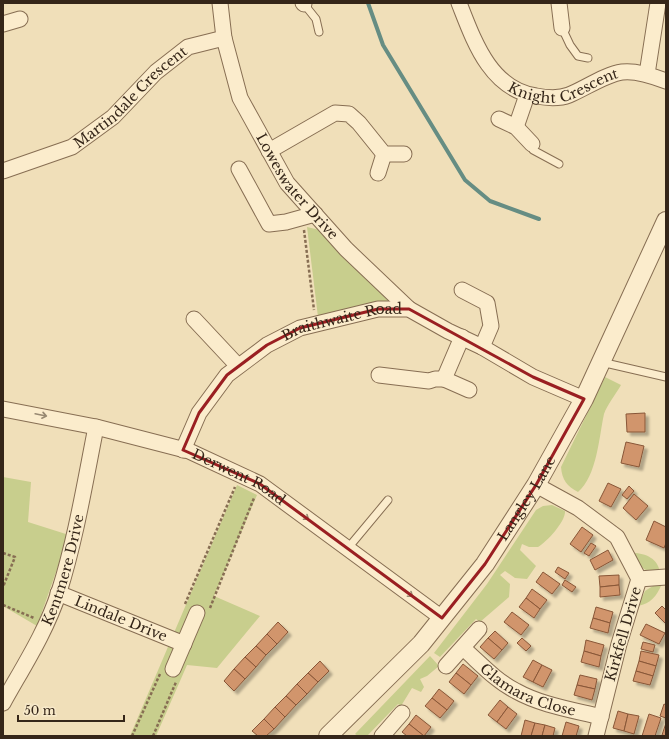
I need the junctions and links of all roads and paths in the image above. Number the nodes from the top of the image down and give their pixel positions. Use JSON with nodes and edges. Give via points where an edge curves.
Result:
{"nodes":[{"id":1,"x":220,"y":3,"type":"edge"},
{"id":2,"x":304,"y":3,"type":"edge"},
{"id":3,"x":459,"y":3,"type":"edge"},
{"id":4,"x":559,"y":3,"type":"edge"},
{"id":5,"x":658,"y":3,"type":"edge"},
{"id":6,"x":20,"y":20,"type":"dead end"},
{"id":7,"x":3,"y":24,"type":"edge"},
{"id":8,"x":562,"y":28,"type":"joint"},
{"id":9,"x":319,"y":32,"type":"dead end"},
{"id":10,"x":224,"y":38,"type":"junction"},
{"id":11,"x":588,"y":58,"type":"dead end"},
{"id":12,"x":647,"y":74,"type":"junction"},
{"id":13,"x":666,"y":81,"type":"edge"},
{"id":14,"x":527,"y":95,"type":"junction"},
{"id":15,"x":499,"y":119,"type":"dead end"},
{"id":16,"x":516,"y":127,"type":"junction"},
{"id":17,"x":532,"y":144,"type":"joint"},
{"id":18,"x":269,"y":151,"type":"junction"},
{"id":19,"x":384,"y":154,"type":"junction"},
{"id":20,"x":404,"y":154,"type":"dead end"},
{"id":21,"x":559,"y":164,"type":"dead end"},
{"id":22,"x":239,"y":170,"type":"dead end"},
{"id":23,"x":3,"y":171,"type":"edge"},
{"id":24,"x":378,"y":173,"type":"dead end"},
{"id":25,"x":309,"y":216,"type":"junction"},
{"id":26,"x":666,"y":221,"type":"edge"},
{"id":27,"x":462,"y":290,"type":"dead end"},
{"id":28,"x":409,"y":309,"type":"junction"},
{"id":29,"x":194,"y":319,"type":"dead end"},
{"id":30,"x":316,"y":324,"type":"junction"},
{"id":31,"x":462,"y":337,"type":"junction"},
{"id":32,"x":482,"y":347,"type":"junction"},
{"id":33,"x":601,"y":362,"type":"junction"},
{"id":34,"x":238,"y":366,"type":"junction"},
{"id":35,"x":379,"y":375,"type":"dead end"},
{"id":36,"x":666,"y":376,"type":"edge"},
{"id":37,"x":444,"y":379,"type":"junction"},
{"id":38,"x":469,"y":390,"type":"dead end"},
{"id":39,"x":584,"y":399,"type":"junction"},
{"id":40,"x":3,"y":409,"type":"edge"},
{"id":41,"x":96,"y":427,"type":"junction"},
{"id":42,"x":183,"y":450,"type":"junction"},
{"id":43,"x":240,"y":475,"type":"junction"},
{"id":44,"x":260,"y":484,"type":"junction"},
{"id":45,"x":536,"y":485,"type":"junction"},
{"id":46,"x":388,"y":500,"type":"dead end"},
{"id":47,"x":348,"y":548,"type":"junction"},
{"id":48,"x":3,"y":552,"type":"edge"},
{"id":49,"x":666,"y":577,"type":"edge"},
{"id":50,"x":639,"y":579,"type":"junction"},
{"id":51,"x":3,"y":587,"type":"edge"},
{"id":52,"x":58,"y":593,"type":"junction"},
{"id":53,"x":3,"y":605,"type":"edge"},
{"id":54,"x":202,"y":613,"type":"junction"},
{"id":55,"x":442,"y":618,"type":"junction"},
{"id":56,"x":46,"y":623,"type":"junction"},
{"id":57,"x":480,"y":629,"type":"dead end"},
{"id":58,"x":184,"y":644,"type":"junction"},
{"id":59,"x":463,"y":648,"type":"junction"},
{"id":60,"x":446,"y":666,"type":"dead end"},
{"id":61,"x":173,"y":669,"type":"junction"},
{"id":62,"x":3,"y":703,"type":"edge"},
{"id":63,"x":402,"y":713,"type":"dead end"},
{"id":64,"x":601,"y":717,"type":"junction"},
{"id":65,"x":386,"y":735,"type":"edge"},
{"id":66,"x":132,"y":736,"type":"edge"},
{"id":67,"x":153,"y":736,"type":"edge"},
{"id":68,"x":328,"y":736,"type":"edge"},
{"id":69,"x":596,"y":736,"type":"edge"}],
"edges":[{"from":1,"to":10,"type":"street"},
{"from":2,"to":9,"type":"lane","via":[[316,20]]},
{"from":3,"to":14,"type":"street","name":"Knight Crescent","via":[[481,54],[494,74],[508,86]]},
{"from":4,"to":8,"type":"street"},
{"from":5,"to":12,"type":"street"},
{"from":6,"to":7,"type":"street"},
{"from":8,"to":11,"type":"lane","via":[[578,56]]},
{"from":10,"to":18,"type":"street","name":"Loweswater Drive","via":[[240,98]]},
{"from":10,"to":23,"type":"street","name":"Martindale Crescent","via":[[188,47],[156,72],[113,117],[72,147]]},
{"from":12,"to":13,"type":"street","name":"Knight Crescent"},
{"from":12,"to":14,"type":"street","name":"Knight Crescent","via":[[622,72],[568,95],[548,98]]},
{"from":14,"to":16,"type":"street"},
{"from":15,"to":16,"type":"street"},
{"from":16,"to":17,"type":"street"},
{"from":17,"to":21,"type":"lane","via":[[533,150]]},
{"from":18,"to":19,"type":"street","via":[[334,113],[349,114]]},
{"from":18,"to":25,"type":"street","name":"Loweswater Drive"},
{"from":19,"to":20,"type":"street"},
{"from":19,"to":24,"type":"street"},
{"from":22,"to":25,"type":"street","via":[[269,224]]},
{"from":25,"to":28,"type":"street","name":"Loweswater Drive"},
{"from":25,"to":30,"type":"path"},
{"from":26,"to":33,"type":"street","name":"Langley Lane"},
{"from":27,"to":32,"type":"street","via":[[487,303],[491,326]]},
{"from":28,"to":30,"type":"street","name":"Braithwaite Road","via":[[378,309]]},
{"from":28,"to":31,"type":"street","name":"Braithwaite Road"},
{"from":29,"to":34,"type":"street"},
{"from":30,"to":34,"type":"street","name":"Braithwaite Road","via":[[300,328],[267,345]]},
{"from":31,"to":32,"type":"street","name":"Braithwaite Road"},
{"from":31,"to":37,"type":"street"},
{"from":32,"to":39,"type":"street","name":"Braithwaite Road","via":[[533,377]]},
{"from":33,"to":36,"type":"lane"},
{"from":33,"to":39,"type":"street","name":"Langley Lane"},
{"from":34,"to":42,"type":"street","name":"Braithwaite Road","via":[[227,375],[199,413]]},
{"from":35,"to":37,"type":"street","via":[[429,381]]},
{"from":37,"to":38,"type":"street"},
{"from":39,"to":45,"type":"street","name":"Langley Lane"},
{"from":40,"to":41,"type":"street","name":"Derwent Road","one_way":true},
{"from":41,"to":42,"type":"street","name":"Derwent Road"},
{"from":41,"to":52,"type":"street","name":"Kentmere Drive","via":[[72,542]]},
{"from":42,"to":43,"type":"street","name":"Derwent Road"},
{"from":43,"to":44,"type":"street","name":"Derwent Road"},
{"from":43,"to":54,"type":"path","via":[[183,608]]},
{"from":44,"to":47,"type":"street","name":"Derwent Road","one_way":true},
{"from":44,"to":54,"type":"path"},
{"from":45,"to":50,"type":"street","name":"Kirkfell Drive","via":[[578,508],[617,537]]},
{"from":45,"to":55,"type":"street","name":"Langley Lane","via":[[485,564]]},
{"from":46,"to":47,"type":"lane"},
{"from":47,"to":55,"type":"street","name":"Derwent Road","one_way":true},
{"from":48,"to":51,"type":"path","via":[[15,557]]},
{"from":49,"to":50,"type":"street"},
{"from":50,"to":64,"type":"street","name":"Kirkfell Drive","via":[[618,644]]},
{"from":52,"to":56,"type":"street","name":"Kentmere Drive"},
{"from":52,"to":58,"type":"street","name":"Lindale Drive"},
{"from":53,"to":56,"type":"path"},
{"from":54,"to":58,"type":"street"},
{"from":55,"to":68,"type":"street","name":"Langley Lane","via":[[421,644]]},
{"from":56,"to":62,"type":"street","name":"Kentmere Drive"},
{"from":57,"to":59,"type":"street"},
{"from":58,"to":61,"type":"street"},
{"from":59,"to":60,"type":"street"},
{"from":59,"to":64,"type":"street","name":"Glamara Close","via":[[515,691],[533,699]]},
{"from":61,"to":66,"type":"path","via":[[163,666]]},
{"from":61,"to":67,"type":"path","via":[[181,672]]},
{"from":63,"to":65,"type":"street"},
{"from":64,"to":69,"type":"street","name":"Kirkfell Drive"}]}
